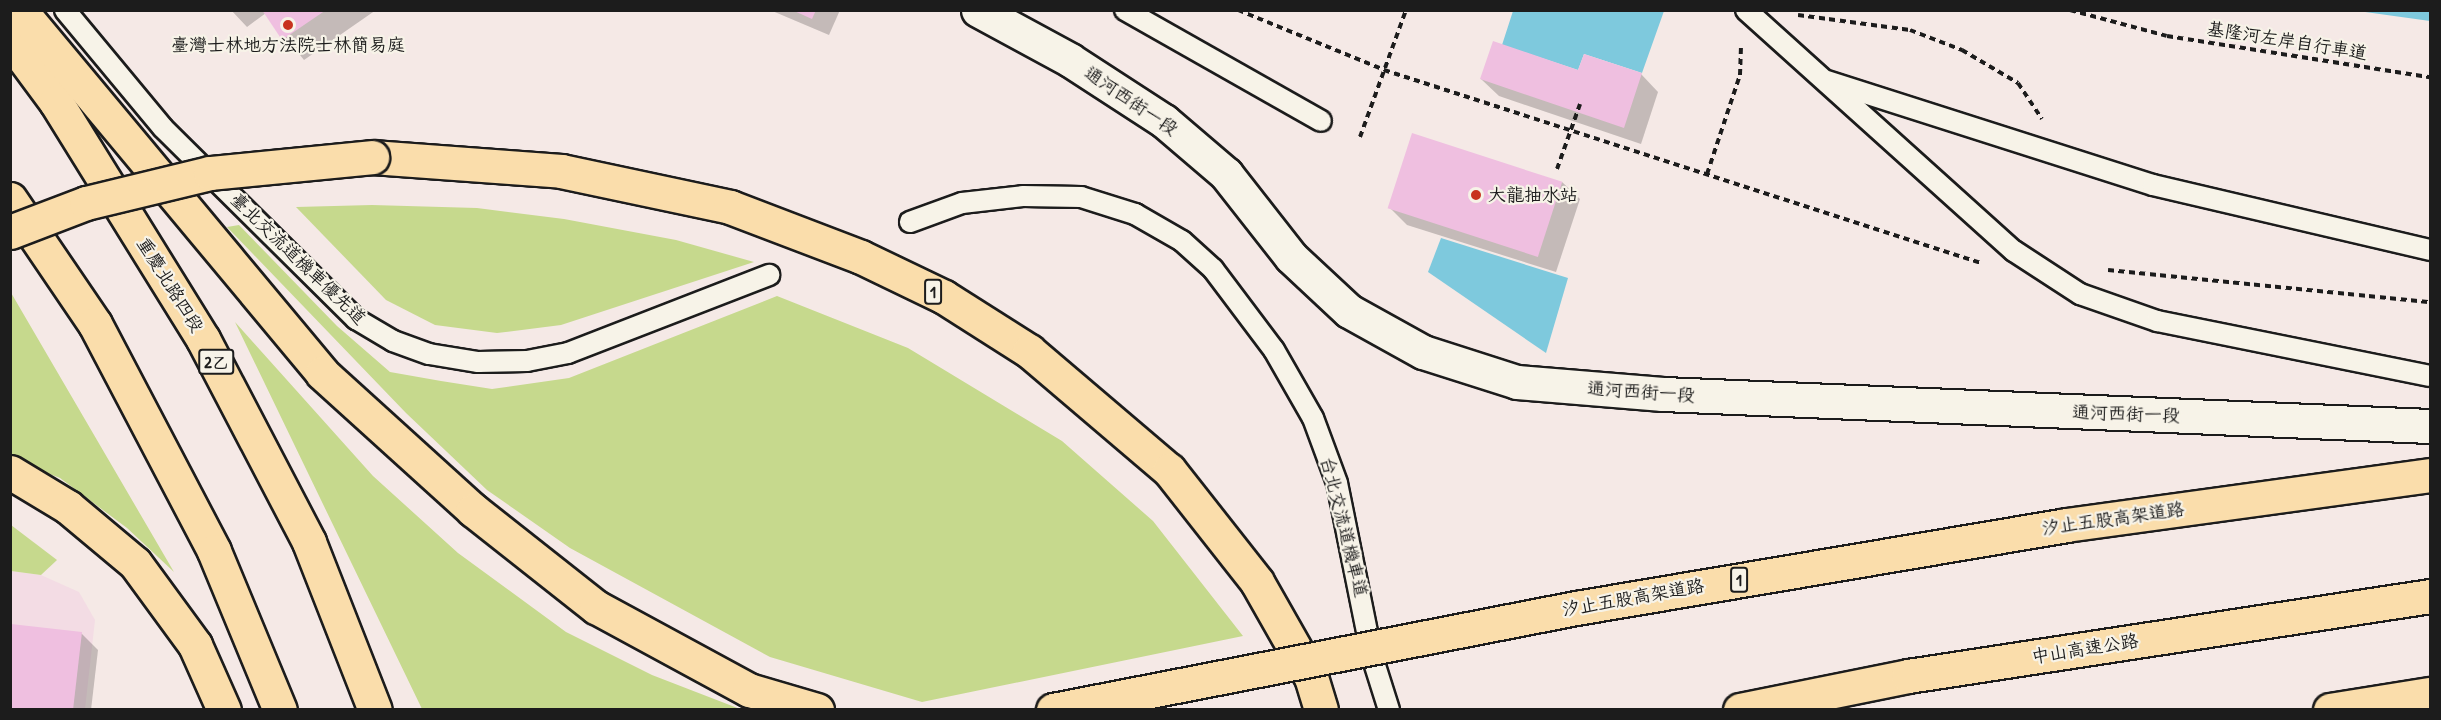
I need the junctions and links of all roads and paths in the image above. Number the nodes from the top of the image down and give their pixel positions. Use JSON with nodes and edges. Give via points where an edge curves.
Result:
{"nodes":[{"id":1,"x":20,"y":10,"type":"edge"},
{"id":2,"x":65,"y":10,"type":"edge"},
{"id":3,"x":978,"y":10,"type":"edge"},
{"id":4,"x":1125,"y":10,"type":"edge"},
{"id":5,"x":1238,"y":10,"type":"edge"},
{"id":6,"x":1406,"y":10,"type":"edge"},
{"id":7,"x":1746,"y":10,"type":"edge"},
{"id":8,"x":2070,"y":10,"type":"edge"},
{"id":9,"x":1795,"y":15,"type":"dead end"},
{"id":10,"x":10,"y":40,"type":"edge"},
{"id":11,"x":1384,"y":70,"type":"junction"},
{"id":12,"x":1740,"y":75,"type":"dead end"},
{"id":13,"x":2430,"y":77,"type":"edge"},
{"id":14,"x":1819,"y":78,"type":"junction"},
{"id":15,"x":1580,"y":104,"type":"dead end"},
{"id":16,"x":1321,"y":122,"type":"dead end"},
{"id":17,"x":1571,"y":130,"type":"junction"},
{"id":18,"x":1360,"y":136,"type":"dead end"},
{"id":19,"x":2069,"y":159,"type":"junction"},
{"id":20,"x":1557,"y":169,"type":"dead end"},
{"id":21,"x":1707,"y":174,"type":"junction"},
{"id":22,"x":10,"y":199,"type":"edge"},
{"id":23,"x":910,"y":222,"type":"dead end"},
{"id":24,"x":10,"y":232,"type":"edge"},
{"id":25,"x":2430,"y":250,"type":"edge"},
{"id":26,"x":1989,"y":265,"type":"dead end"},
{"id":27,"x":769,"y":275,"type":"dead end"},
{"id":28,"x":2080,"y":294,"type":"junction"},
{"id":29,"x":2430,"y":302,"type":"edge"},
{"id":30,"x":2430,"y":376,"type":"edge"},
{"id":31,"x":2430,"y":426,"type":"edge"},
{"id":32,"x":10,"y":472,"type":"edge"},
{"id":33,"x":2430,"y":475,"type":"edge"},
{"id":34,"x":2430,"y":596,"type":"edge"},
{"id":35,"x":2430,"y":694,"type":"edge"},
{"id":36,"x":224,"y":710,"type":"edge"},
{"id":37,"x":280,"y":710,"type":"edge"},
{"id":38,"x":375,"y":710,"type":"edge"},
{"id":39,"x":818,"y":710,"type":"edge"},
{"id":40,"x":1053,"y":710,"type":"edge"},
{"id":41,"x":1321,"y":710,"type":"edge"},
{"id":42,"x":1389,"y":710,"type":"edge"},
{"id":43,"x":1740,"y":710,"type":"edge"},
{"id":44,"x":2330,"y":710,"type":"edge"}],
"edges":[{"from":1,"to":39,"type":"main road","via":[[322,373],[473,510],[596,607],[749,690]]},
{"from":2,"to":27,"type":"lane","name":"臺北交流道機車優先道","via":[[163,128],[356,319],[393,341],[429,354],[478,362],[527,361],[568,353]]},
{"from":3,"to":31,"type":"street","name":"通河西街一段","via":[[1070,60],[1164,121],[1226,174],[1291,256],[1349,311],[1423,352],[1517,382],[1663,394]]},
{"from":4,"to":16,"type":"lane"},
{"from":5,"to":11,"type":"path"},
{"from":6,"to":11,"type":"path"},
{"from":7,"to":14,"type":"lane"},
{"from":8,"to":13,"type":"path","name":"基隆河左岸自行車道","via":[[2167,36]]},
{"from":9,"to":19,"type":"path","via":[[1910,30],[1962,50],[2018,83]]},
{"from":10,"to":38,"type":"main road","name":"重慶北路四段","number":"2乙","via":[[56,102],[203,339],[309,542]]},
{"from":11,"to":17,"type":"path"},
{"from":11,"to":18,"type":"path"},
{"from":12,"to":21,"type":"path"},
{"from":14,"to":19,"type":"lane"},
{"from":14,"to":28,"type":"lane","via":[[2014,251]]},
{"from":15,"to":17,"type":"path"},
{"from":17,"to":20,"type":"path"},
{"from":17,"to":21,"type":"path"},
{"from":19,"to":25,"type":"lane","via":[[2153,185]]},
{"from":21,"to":26,"type":"path"},
{"from":22,"to":37,"type":"main road","via":[[112,355],[214,551]]},
{"from":23,"to":42,"type":"lane","name":"台北交流道機車道","via":[[962,204],[1023,196],[1081,197],[1135,214],[1182,241],[1213,268],[1274,350],[1313,418],[1337,483],[1372,656]]},
{"from":24,"to":41,"type":"main road","number":"1","bridge":true,"via":[[86,203],[210,174],[372,158],[561,171],[730,207],[861,256],[944,297],[1029,351],[1169,470],[1257,582],[1311,677]]},
{"from":28,"to":29,"type":"path","via":[[2100,270]]},
{"from":28,"to":30,"type":"lane","via":[[2157,321]]},
{"from":32,"to":36,"type":"main road","via":[[68,507],[135,563],[195,645]]},
{"from":33,"to":40,"type":"main road","name":"汐止五股高架道路","number":"1","bridge":true,"via":[[2066,525],[1599,604]]},
{"from":34,"to":43,"type":"main road","name":"中山高速公路","via":[[1908,676]]},
{"from":35,"to":44,"type":"main road"}]}
